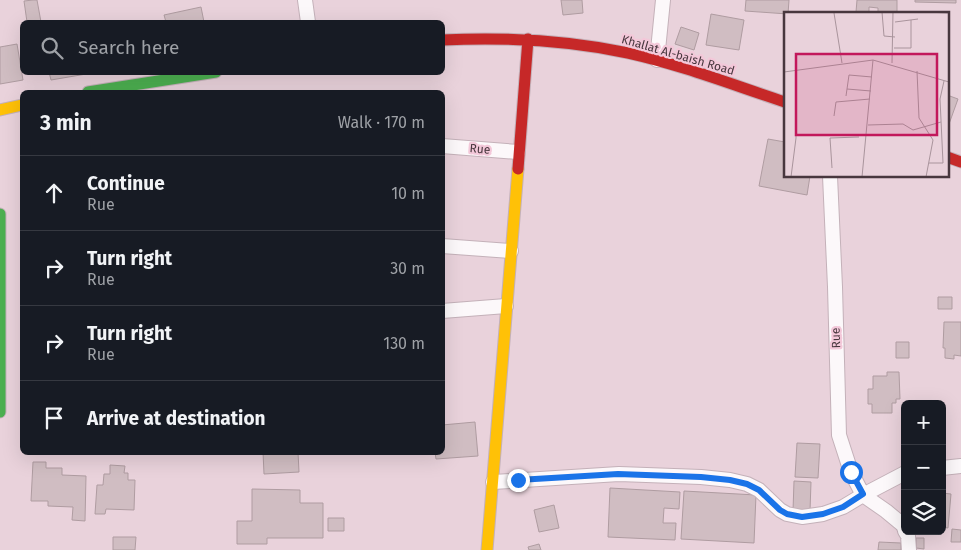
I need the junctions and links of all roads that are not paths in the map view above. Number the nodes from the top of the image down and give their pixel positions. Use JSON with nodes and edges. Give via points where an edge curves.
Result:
{"nodes":[{"id":1,"x":305,"y":0,"type":"edge"},
{"id":2,"x":663,"y":0,"type":"edge"},
{"id":3,"x":308,"y":20,"type":"edge"},
{"id":4,"x":528,"y":39,"type":"junction"},
{"id":5,"x":445,"y":40,"type":"edge"},
{"id":6,"x":657,"y":60,"type":"junction"},
{"id":7,"x":197,"y":75,"type":"edge"},
{"id":8,"x":101,"y":90,"type":"edge"},
{"id":9,"x":784,"y":102,"type":"edge"},
{"id":10,"x":20,"y":105,"type":"edge"},
{"id":11,"x":0,"y":110,"type":"edge"},
{"id":12,"x":445,"y":146,"type":"edge"},
{"id":13,"x":518,"y":152,"type":"junction"},
{"id":14,"x":948,"y":157,"type":"edge"},
{"id":15,"x":961,"y":162,"type":"edge"},
{"id":16,"x":830,"y":178,"type":"edge"},
{"id":17,"x":0,"y":214,"type":"edge"},
{"id":18,"x":445,"y":246,"type":"edge"},
{"id":19,"x":510,"y":252,"type":"junction"},
{"id":20,"x":506,"y":306,"type":"junction"},
{"id":21,"x":445,"y":311,"type":"edge"},
{"id":22,"x":0,"y":412,"type":"edge"},
{"id":23,"x":961,"y":466,"type":"edge"},
{"id":24,"x":946,"y":468,"type":"edge"},
{"id":25,"x":901,"y":474,"type":"edge"},
{"id":26,"x":493,"y":482,"type":"junction"},
{"id":27,"x":863,"y":494,"type":"junction"},
{"id":28,"x":901,"y":523,"type":"edge"},
{"id":29,"x":907,"y":535,"type":"edge"},
{"id":30,"x":487,"y":550,"type":"edge"},
{"id":31,"x":909,"y":550,"type":"edge"}],
"edges":[{"from":1,"to":3,"type":"street"},
{"from":2,"to":6,"type":"street"},
{"from":4,"to":5,"type":"street","name":"Khallat Al-baish Road"},
{"from":4,"to":6,"type":"street","name":"Khallat Al-baish Road","via":[[579,44]]},
{"from":4,"to":13,"type":"street"},
{"from":6,"to":9,"type":"street","name":"Khallat Al-baish Road"},
{"from":7,"to":8,"type":"street"},
{"from":10,"to":11,"type":"street"},
{"from":12,"to":13,"type":"street","name":"Rue"},
{"from":13,"to":19,"type":"street"},
{"from":14,"to":15,"type":"street"},
{"from":16,"to":27,"type":"street","name":"Rue","via":[[839,435],[851,472]]},
{"from":17,"to":22,"type":"street"},
{"from":18,"to":19,"type":"street"},
{"from":19,"to":20,"type":"street"},
{"from":20,"to":21,"type":"street"},
{"from":20,"to":26,"type":"street"},
{"from":23,"to":24,"type":"street"},
{"from":25,"to":27,"type":"street"},
{"from":26,"to":27,"type":"street","via":[[618,474],[730,480],[759,490],[780,510],[802,517],[843,507]]},
{"from":26,"to":30,"type":"street"},
{"from":27,"to":28,"type":"street"},
{"from":29,"to":31,"type":"street"}]}
